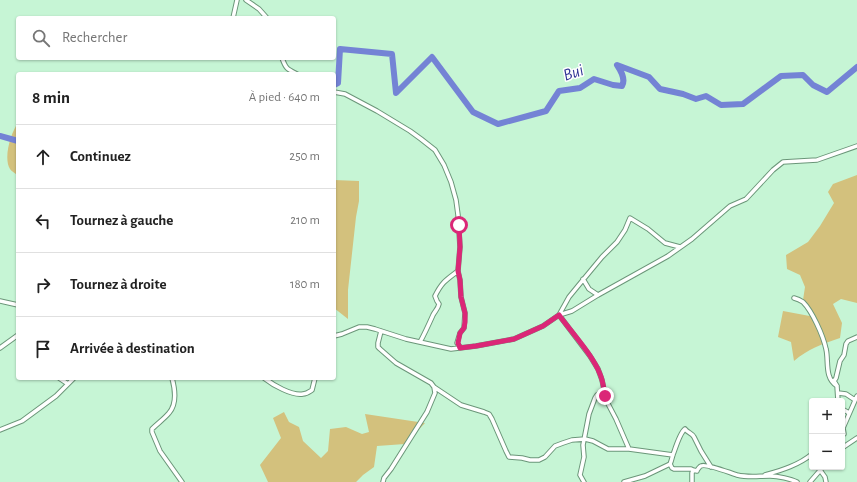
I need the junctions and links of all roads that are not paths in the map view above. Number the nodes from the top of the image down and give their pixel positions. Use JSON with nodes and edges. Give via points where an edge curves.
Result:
{"nodes":[{"id":1,"x":237,"y":0,"type":"edge"},
{"id":2,"x":246,"y":0,"type":"edge"},
{"id":3,"x":233,"y":16,"type":"edge"},
{"id":4,"x":265,"y":16,"type":"edge"},
{"id":5,"x":283,"y":60,"type":"edge"},
{"id":6,"x":292,"y":72,"type":"edge"},
{"id":7,"x":336,"y":92,"type":"edge"},
{"id":8,"x":857,"y":146,"type":"edge"},
{"id":9,"x":680,"y":247,"type":"junction"},
{"id":10,"x":458,"y":271,"type":"junction"},
{"id":11,"x":583,"y":279,"type":"junction"},
{"id":12,"x":598,"y":295,"type":"junction"},
{"id":13,"x":794,"y":298,"type":"dead end"},
{"id":14,"x":0,"y":301,"type":"edge"},
{"id":15,"x":16,"y":305,"type":"edge"},
{"id":16,"x":559,"y":315,"type":"junction"},
{"id":17,"x":381,"y":331,"type":"junction"},
{"id":18,"x":16,"y":336,"type":"edge"},
{"id":19,"x":336,"y":336,"type":"edge"},
{"id":20,"x":857,"y":337,"type":"edge"},
{"id":21,"x":420,"y":342,"type":"junction"},
{"id":22,"x":0,"y":348,"type":"edge"},
{"id":23,"x":460,"y":348,"type":"junction"},
{"id":24,"x":62,"y":380,"type":"edge"},
{"id":25,"x":72,"y":380,"type":"edge"},
{"id":26,"x":173,"y":380,"type":"edge"},
{"id":27,"x":267,"y":380,"type":"edge"},
{"id":28,"x":314,"y":380,"type":"edge"},
{"id":29,"x":68,"y":384,"type":"junction"},
{"id":30,"x":837,"y":386,"type":"junction"},
{"id":31,"x":434,"y":387,"type":"junction"},
{"id":32,"x":605,"y":391,"type":"junction"},
{"id":33,"x":838,"y":393,"type":"junction"},
{"id":34,"x":857,"y":396,"type":"edge"},
{"id":35,"x":838,"y":398,"type":"edge"},
{"id":36,"x":855,"y":400,"type":"junction"},
{"id":37,"x":845,"y":411,"type":"edge"},
{"id":38,"x":849,"y":413,"type":"junction"},
{"id":39,"x":845,"y":423,"type":"edge"},
{"id":40,"x":0,"y":430,"type":"edge"},
{"id":41,"x":845,"y":438,"type":"edge"},
{"id":42,"x":857,"y":438,"type":"edge"},
{"id":43,"x":585,"y":439,"type":"junction"},
{"id":44,"x":848,"y":444,"type":"junction"},
{"id":45,"x":845,"y":446,"type":"edge"},
{"id":46,"x":629,"y":449,"type":"junction"},
{"id":47,"x":673,"y":455,"type":"junction"},
{"id":48,"x":809,"y":456,"type":"edge"},
{"id":49,"x":670,"y":464,"type":"junction"},
{"id":50,"x":711,"y":466,"type":"junction"},
{"id":51,"x":693,"y":470,"type":"junction"},
{"id":52,"x":819,"y":470,"type":"edge"},
{"id":53,"x":822,"y":470,"type":"edge"},
{"id":54,"x":757,"y":477,"type":"junction"},
{"id":55,"x":182,"y":482,"type":"edge"},
{"id":56,"x":383,"y":482,"type":"edge"},
{"id":57,"x":584,"y":482,"type":"edge"},
{"id":58,"x":624,"y":482,"type":"edge"},
{"id":59,"x":692,"y":482,"type":"edge"},
{"id":60,"x":797,"y":482,"type":"edge"},
{"id":61,"x":810,"y":482,"type":"edge"},
{"id":62,"x":826,"y":482,"type":"edge"}],
"edges":[{"from":1,"to":3,"type":"street"},
{"from":2,"to":4,"type":"street"},
{"from":5,"to":6,"type":"street","via":[[288,70]]},
{"from":7,"to":10,"type":"street","via":[[346,94],[377,111],[435,150],[444,165],[456,200],[460,247]]},
{"from":8,"to":9,"type":"street","via":[[818,160],[783,162],[746,199],[730,206]]},
{"from":9,"to":11,"type":"street","via":[[665,243],[630,218],[617,242]]},
{"from":9,"to":12,"type":"street"},
{"from":10,"to":21,"type":"street","via":[[447,279],[435,296],[439,304]]},
{"from":10,"to":23,"type":"street","via":[[465,313],[464,328],[458,343]]},
{"from":11,"to":12,"type":"street"},
{"from":11,"to":16,"type":"street"},
{"from":12,"to":16,"type":"street"},
{"from":13,"to":30,"type":"street","via":[[804,303],[816,322],[826,349],[830,378]]},
{"from":14,"to":15,"type":"street"},
{"from":16,"to":23,"type":"street","via":[[543,326],[514,339]]},
{"from":16,"to":32,"type":"street","via":[[598,369]]},
{"from":17,"to":19,"type":"street","via":[[360,327]]},
{"from":17,"to":21,"type":"street"},
{"from":17,"to":31,"type":"street","via":[[378,347],[396,363]]},
{"from":18,"to":22,"type":"street"},
{"from":20,"to":30,"type":"street","via":[[846,344],[834,381]]},
{"from":21,"to":23,"type":"street","via":[[451,349]]},
{"from":24,"to":29,"type":"street"},
{"from":25,"to":29,"type":"street"},
{"from":26,"to":55,"type":"street","via":[[175,387],[173,406],[170,413],[152,429],[152,432],[160,451]]},
{"from":27,"to":28,"type":"street","via":[[300,394],[309,393]]},
{"from":29,"to":40,"type":"street","via":[[22,421]]},
{"from":30,"to":33,"type":"street"},
{"from":31,"to":43,"type":"street","via":[[461,405],[489,414],[509,457],[539,460],[555,446]]},
{"from":31,"to":56,"type":"street","via":[[435,393],[427,412]]},
{"from":32,"to":43,"type":"street","via":[[595,398],[591,407]]},
{"from":32,"to":46,"type":"street","via":[[606,400]]},
{"from":33,"to":35,"type":"street"},
{"from":33,"to":36,"type":"street","via":[[846,394]]},
{"from":34,"to":36,"type":"street"},
{"from":36,"to":38,"type":"street"},
{"from":37,"to":38,"type":"street"},
{"from":38,"to":39,"type":"street"},
{"from":41,"to":44,"type":"street"},
{"from":42,"to":44,"type":"street"},
{"from":43,"to":46,"type":"street","via":[[608,449]]},
{"from":43,"to":57,"type":"street","via":[[580,475]]},
{"from":44,"to":45,"type":"street"},
{"from":46,"to":47,"type":"street"},
{"from":47,"to":49,"type":"street"},
{"from":47,"to":50,"type":"street","via":[[685,429],[693,434]]},
{"from":48,"to":54,"type":"street","via":[[797,464]]},
{"from":49,"to":51,"type":"street","via":[[673,469]]},
{"from":49,"to":58,"type":"street","via":[[645,476]]},
{"from":50,"to":51,"type":"street","via":[[700,466]]},
{"from":50,"to":54,"type":"street","via":[[738,475]]},
{"from":51,"to":59,"type":"street"},
{"from":52,"to":61,"type":"street"},
{"from":53,"to":62,"type":"street"},
{"from":54,"to":60,"type":"street","via":[[772,476]]}]}
